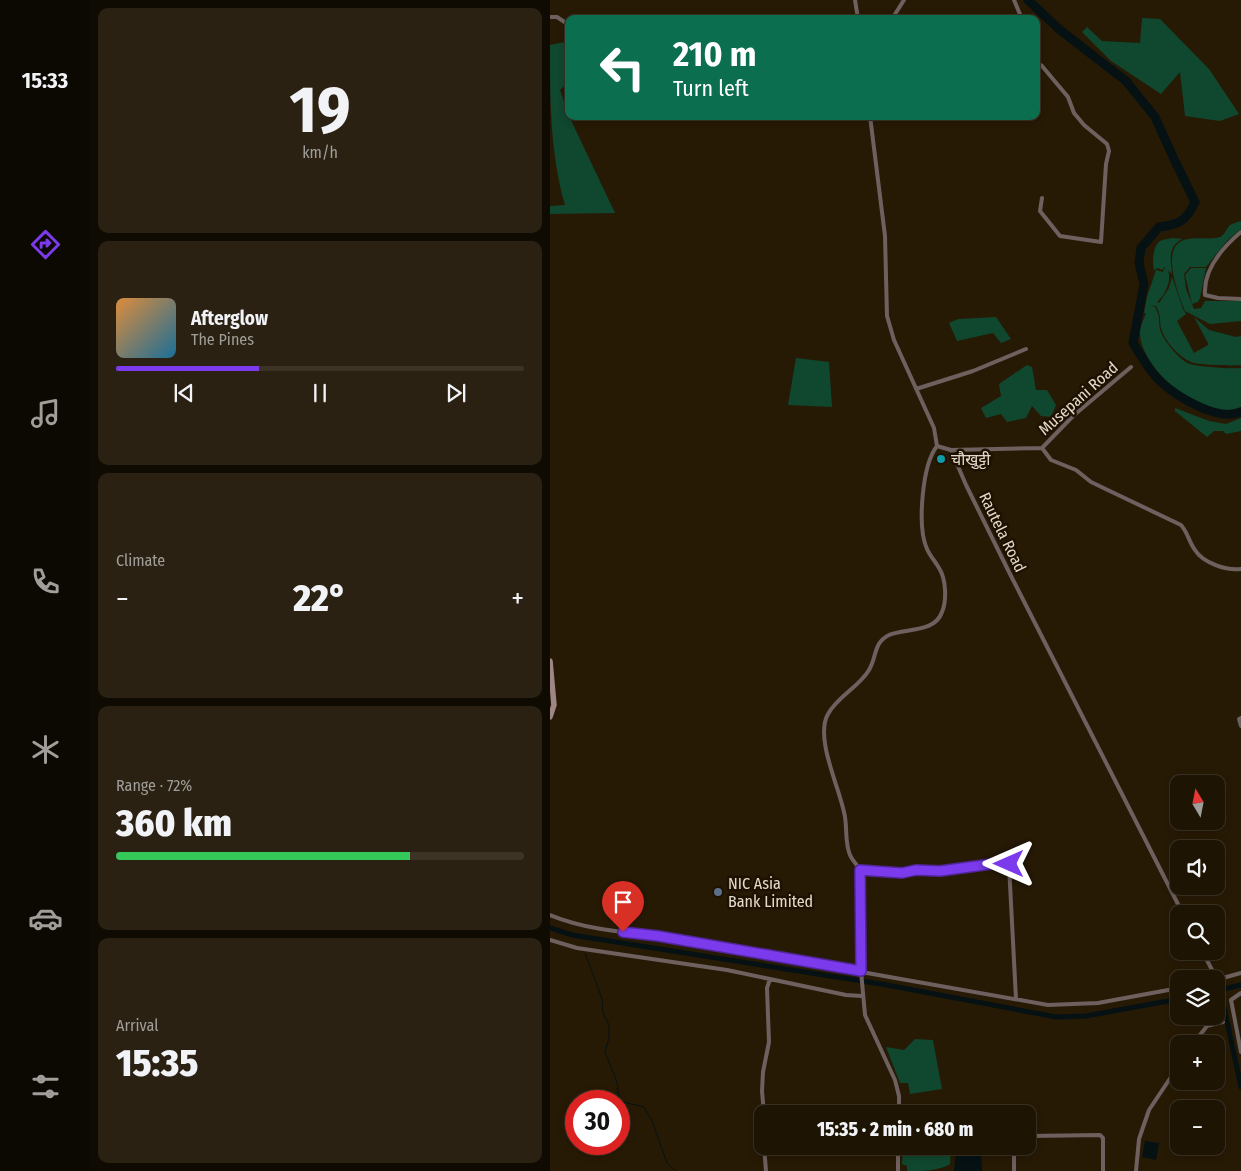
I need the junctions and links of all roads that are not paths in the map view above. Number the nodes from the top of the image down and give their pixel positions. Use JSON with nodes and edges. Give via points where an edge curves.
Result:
{"nodes":[{"id":1,"x":855,"y":0,"type":"edge"},
{"id":2,"x":904,"y":0,"type":"edge"},
{"id":3,"x":1014,"y":0,"type":"edge"},
{"id":4,"x":857,"y":15,"type":"edge"},
{"id":5,"x":895,"y":15,"type":"edge"},
{"id":6,"x":1020,"y":15,"type":"edge"},
{"id":7,"x":550,"y":17,"type":"edge"},
{"id":8,"x":565,"y":23,"type":"edge"},
{"id":9,"x":1040,"y":65,"type":"edge"},
{"id":10,"x":870,"y":120,"type":"edge"},
{"id":11,"x":1042,"y":198,"type":"dead end"},
{"id":12,"x":1241,"y":232,"type":"edge"},
{"id":13,"x":1241,"y":299,"type":"edge"},
{"id":14,"x":1026,"y":349,"type":"dead end"},
{"id":15,"x":1131,"y":367,"type":"dead end"},
{"id":16,"x":916,"y":389,"type":"junction"},
{"id":17,"x":937,"y":446,"type":"junction"},
{"id":18,"x":1042,"y":448,"type":"junction"},
{"id":19,"x":951,"y":450,"type":"junction"},
{"id":20,"x":1241,"y":569,"type":"edge"},
{"id":21,"x":550,"y":661,"type":"edge"},
{"id":22,"x":550,"y":717,"type":"edge"},
{"id":23,"x":1241,"y":718,"type":"edge"},
{"id":24,"x":1241,"y":726,"type":"edge"},
{"id":25,"x":860,"y":870,"type":"junction"},
{"id":26,"x":1178,"y":905,"type":"edge"},
{"id":27,"x":550,"y":915,"type":"edge"},
{"id":28,"x":550,"y":940,"type":"edge"},
{"id":29,"x":861,"y":971,"type":"junction"},
{"id":30,"x":1241,"y":973,"type":"edge"},
{"id":31,"x":1225,"y":978,"type":"edge"},
{"id":32,"x":770,"y":979,"type":"junction"},
{"id":33,"x":1170,"y":990,"type":"edge"},
{"id":34,"x":862,"y":993,"type":"junction"},
{"id":35,"x":1241,"y":993,"type":"edge"},
{"id":36,"x":1016,"y":999,"type":"junction"},
{"id":37,"x":1211,"y":1025,"type":"edge"},
{"id":38,"x":1200,"y":1035,"type":"edge"},
{"id":39,"x":1241,"y":1052,"type":"edge"},
{"id":40,"x":1170,"y":1078,"type":"edge"},
{"id":41,"x":763,"y":1105,"type":"edge"},
{"id":42,"x":899,"y":1105,"type":"edge"},
{"id":43,"x":1036,"y":1136,"type":"edge"},
{"id":44,"x":765,"y":1155,"type":"edge"},
{"id":45,"x":898,"y":1155,"type":"edge"},
{"id":46,"x":1014,"y":1155,"type":"edge"},
{"id":47,"x":766,"y":1171,"type":"edge"},
{"id":48,"x":898,"y":1171,"type":"edge"},
{"id":49,"x":1014,"y":1171,"type":"edge"},
{"id":50,"x":1103,"y":1171,"type":"edge"},
{"id":51,"x":1136,"y":1171,"type":"edge"}],
"edges":[{"from":1,"to":4,"type":"street"},
{"from":2,"to":5,"type":"street"},
{"from":3,"to":6,"type":"street"},
{"from":7,"to":8,"type":"street"},
{"from":9,"to":11,"type":"street","via":[[1068,97],[1074,113],[1084,125],[1107,144],[1101,242],[1060,236],[1040,211]]},
{"from":10,"to":16,"type":"street","via":[[885,236],[887,316]]},
{"from":12,"to":13,"type":"street","via":[[1212,264],[1205,286],[1206,295]]},
{"from":14,"to":16,"type":"street","via":[[973,371]]},
{"from":15,"to":18,"type":"street","name":"Musepani Road","via":[[1073,416]]},
{"from":16,"to":17,"type":"street","via":[[934,428]]},
{"from":17,"to":19,"type":"street"},
{"from":17,"to":25,"type":"street","via":[[927,467],[922,497],[926,548],[944,581],[942,612],[930,626],[882,639],[875,649],[870,669],[839,700],[824,725],[845,816],[850,855]]},
{"from":18,"to":19,"type":"street","name":"Musepani Road"},
{"from":18,"to":20,"type":"street","via":[[1051,460],[1182,525],[1193,548],[1204,559],[1231,571]]},
{"from":19,"to":26,"type":"street","name":"Rautela Road"},
{"from":21,"to":22,"type":"street","via":[[554,705]]},
{"from":23,"to":24,"type":"street"},
{"from":25,"to":29,"type":"street"},
{"from":25,"to":36,"type":"street","via":[[902,873],[1009,864]]},
{"from":27,"to":29,"type":"street","via":[[606,930]]},
{"from":28,"to":32,"type":"street","via":[[577,948]]},
{"from":29,"to":34,"type":"street"},
{"from":29,"to":36,"type":"street"},
{"from":30,"to":31,"type":"street"},
{"from":32,"to":34,"type":"street","via":[[846,995]]},
{"from":32,"to":41,"type":"street","via":[[767,988],[769,1042],[763,1072]]},
{"from":33,"to":36,"type":"street","via":[[1098,1004],[1048,1005]]},
{"from":34,"to":42,"type":"street","via":[[865,1015],[895,1080]]},
{"from":35,"to":39,"type":"street","via":[[1231,1000]]},
{"from":37,"to":38,"type":"street"},
{"from":40,"to":51,"type":"street","via":[[1149,1110],[1139,1139]]},
{"from":43,"to":50,"type":"street","via":[[1100,1135]]},
{"from":44,"to":47,"type":"street"},
{"from":45,"to":48,"type":"street"},
{"from":46,"to":49,"type":"street"}]}
